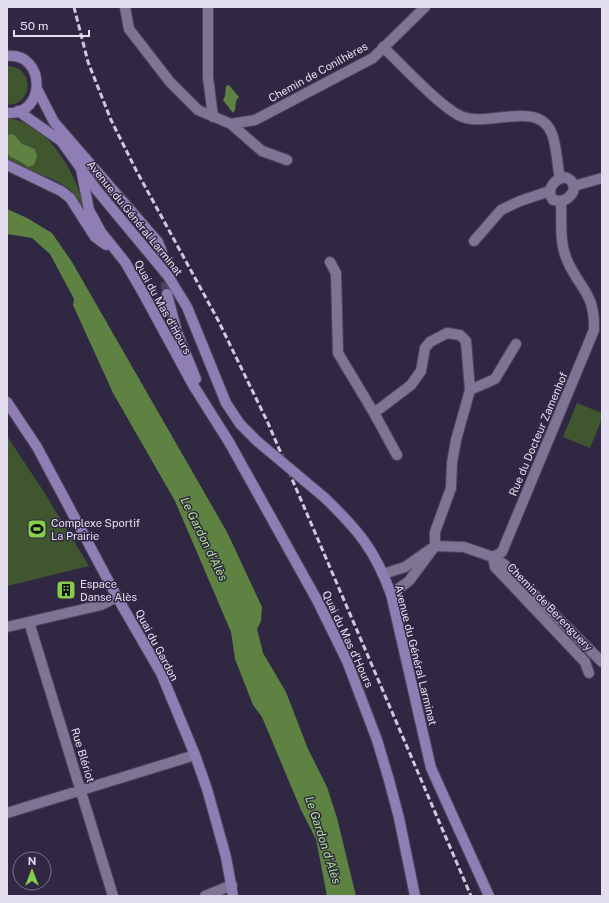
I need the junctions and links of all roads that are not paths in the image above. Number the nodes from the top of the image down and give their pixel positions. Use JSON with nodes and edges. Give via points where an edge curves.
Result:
{"nodes":[{"id":1,"x":125,"y":7,"type":"edge"},
{"id":2,"x":208,"y":7,"type":"edge"},
{"id":3,"x":424,"y":7,"type":"edge"},
{"id":4,"x":383,"y":47,"type":"junction"},
{"id":5,"x":8,"y":54,"type":"edge"},
{"id":6,"x":37,"y":89,"type":"junction"},
{"id":7,"x":18,"y":111,"type":"junction"},
{"id":8,"x":7,"y":113,"type":"edge"},
{"id":9,"x":213,"y":117,"type":"junction"},
{"id":10,"x":54,"y":122,"type":"junction"},
{"id":11,"x":231,"y":124,"type":"junction"},
{"id":12,"x":61,"y":141,"type":"junction"},
{"id":13,"x":287,"y":160,"type":"dead end"},
{"id":14,"x":7,"y":165,"type":"edge"},
{"id":15,"x":81,"y":169,"type":"junction"},
{"id":16,"x":602,"y":178,"type":"edge"},
{"id":17,"x":560,"y":179,"type":"junction"},
{"id":18,"x":574,"y":186,"type":"junction"},
{"id":19,"x":550,"y":192,"type":"junction"},
{"id":20,"x":561,"y":202,"type":"junction"},
{"id":21,"x":474,"y":241,"type":"dead end"},
{"id":22,"x":162,"y":252,"type":"tunnel mouth"},
{"id":23,"x":115,"y":253,"type":"junction"},
{"id":24,"x":330,"y":262,"type":"dead end"},
{"id":25,"x":167,"y":294,"type":"tunnel mouth"},
{"id":26,"x":598,"y":317,"type":"edge"},
{"id":27,"x":516,"y":344,"type":"dead end"},
{"id":28,"x":470,"y":390,"type":"junction"},
{"id":29,"x":7,"y":402,"type":"edge"},
{"id":30,"x":211,"y":412,"type":"junction"},
{"id":31,"x":374,"y":413,"type":"junction"},
{"id":32,"x":397,"y":455,"type":"dead end"},
{"id":33,"x":435,"y":546,"type":"junction"},
{"id":34,"x":493,"y":557,"type":"junction"},
{"id":35,"x":383,"y":574,"type":"junction"},
{"id":36,"x":391,"y":594,"type":"junction"},
{"id":37,"x":117,"y":597,"type":"junction"},
{"id":38,"x":29,"y":622,"type":"junction"},
{"id":39,"x":7,"y":627,"type":"edge"},
{"id":40,"x":602,"y":662,"type":"edge"},
{"id":41,"x":589,"y":674,"type":"dead end"},
{"id":42,"x":195,"y":754,"type":"junction"},
{"id":43,"x":81,"y":790,"type":"junction"},
{"id":44,"x":7,"y":813,"type":"edge"},
{"id":45,"x":232,"y":885,"type":"junction"},
{"id":46,"x":113,"y":896,"type":"edge"},
{"id":47,"x":205,"y":896,"type":"edge"},
{"id":48,"x":233,"y":896,"type":"edge"},
{"id":49,"x":414,"y":896,"type":"edge"},
{"id":50,"x":489,"y":896,"type":"edge"}],
"edges":[{"from":1,"to":9,"type":"street","via":[[130,29],[170,82],[198,110]]},
{"from":2,"to":9,"type":"street","via":[[208,77]]},
{"from":3,"to":4,"type":"street","name":"Chemin de Conilhères"},
{"from":4,"to":11,"type":"street","name":"Chemin de Conilhères","via":[[373,58],[255,120]]},
{"from":4,"to":17,"type":"street","via":[[448,108],[462,117],[477,121],[522,115],[535,116],[552,133]]},
{"from":5,"to":6,"type":"main road","via":[[28,63],[37,79]]},
{"from":6,"to":7,"type":"main road","via":[[31,103]]},
{"from":6,"to":10,"type":"main road"},
{"from":7,"to":8,"type":"main road"},
{"from":7,"to":12,"type":"main road","name":"Avenue du Général Larminat"},
{"from":9,"to":11,"type":"street"},
{"from":10,"to":12,"type":"main road"},
{"from":10,"to":22,"type":"main road","via":[[158,242]]},
{"from":11,"to":13,"type":"street","via":[[262,151]]},
{"from":12,"to":15,"type":"main road","name":"Avenue du Général Larminat"},
{"from":14,"to":23,"type":"main road","via":[[61,191],[70,198],[95,237]]},
{"from":15,"to":23,"type":"main road","name":"Quai du Mas d'Hours","via":[[89,210]]},
{"from":15,"to":35,"type":"main road","name":"Avenue du Général Larminat","bridge":true,"via":[[168,276],[187,307],[226,403],[240,424],[351,524],[373,554]]},
{"from":16,"to":18,"type":"street"},
{"from":17,"to":18,"type":"street","via":[[569,179]]},
{"from":17,"to":19,"type":"street","via":[[553,183]]},
{"from":18,"to":20,"type":"street","via":[[571,196]]},
{"from":19,"to":20,"type":"street","via":[[554,200]]},
{"from":19,"to":21,"type":"street","via":[[501,210]]},
{"from":20,"to":26,"type":"street","name":"Rue du Docteur Zamenhof","via":[[567,261],[590,298]]},
{"from":23,"to":30,"type":"main road","name":"Quai du Mas d'Hours","via":[[125,262],[193,385]]},
{"from":24,"to":31,"type":"street","via":[[336,273],[338,353]]},
{"from":25,"to":30,"type":"main road","name":"Quai du Mas d'Hours","via":[[177,332]]},
{"from":26,"to":34,"type":"street","name":"Rue du Docteur Zamenhof","via":[[502,552]]},
{"from":27,"to":28,"type":"street","via":[[495,379]]},
{"from":28,"to":31,"type":"street","via":[[466,341],[460,335],[447,333],[430,342],[425,348],[421,371],[410,385]]},
{"from":28,"to":33,"type":"street","via":[[456,440],[451,488],[435,532]]},
{"from":29,"to":37,"type":"main road","name":"Quai du Gardon","via":[[37,447]]},
{"from":30,"to":49,"type":"main road","name":"Quai du Mas d'Hours","via":[[317,600],[347,660],[389,780]]},
{"from":31,"to":32,"type":"street"},
{"from":33,"to":34,"type":"street","name":"Chemin de Berenguery","via":[[464,548]]},
{"from":33,"to":35,"type":"street","via":[[405,566]]},
{"from":33,"to":36,"type":"street","via":[[409,581]]},
{"from":34,"to":40,"type":"street","name":"Chemin de Berenguery","via":[[505,565]]},
{"from":34,"to":41,"type":"street","name":"Chemin de Berenguery","via":[[495,567],[585,662]]},
{"from":35,"to":36,"type":"main road","name":"Avenue du Général Larminat"},
{"from":36,"to":50,"type":"main road","name":"Avenue du Général Larminat","via":[[431,768]]},
{"from":37,"to":38,"type":"street","via":[[101,605]]},
{"from":37,"to":42,"type":"main road","name":"Quai du Gardon","via":[[160,673]]},
{"from":38,"to":39,"type":"street"},
{"from":38,"to":43,"type":"street","name":"Rue Blériot"},
{"from":42,"to":43,"type":"street"},
{"from":42,"to":45,"type":"main road","name":"Quai du Gardon","via":[[207,789]]},
{"from":43,"to":44,"type":"street"},
{"from":43,"to":46,"type":"street","name":"Rue Blériot"},
{"from":45,"to":47,"type":"street"},
{"from":45,"to":48,"type":"main road","name":"Quai du Gardon"}]}
